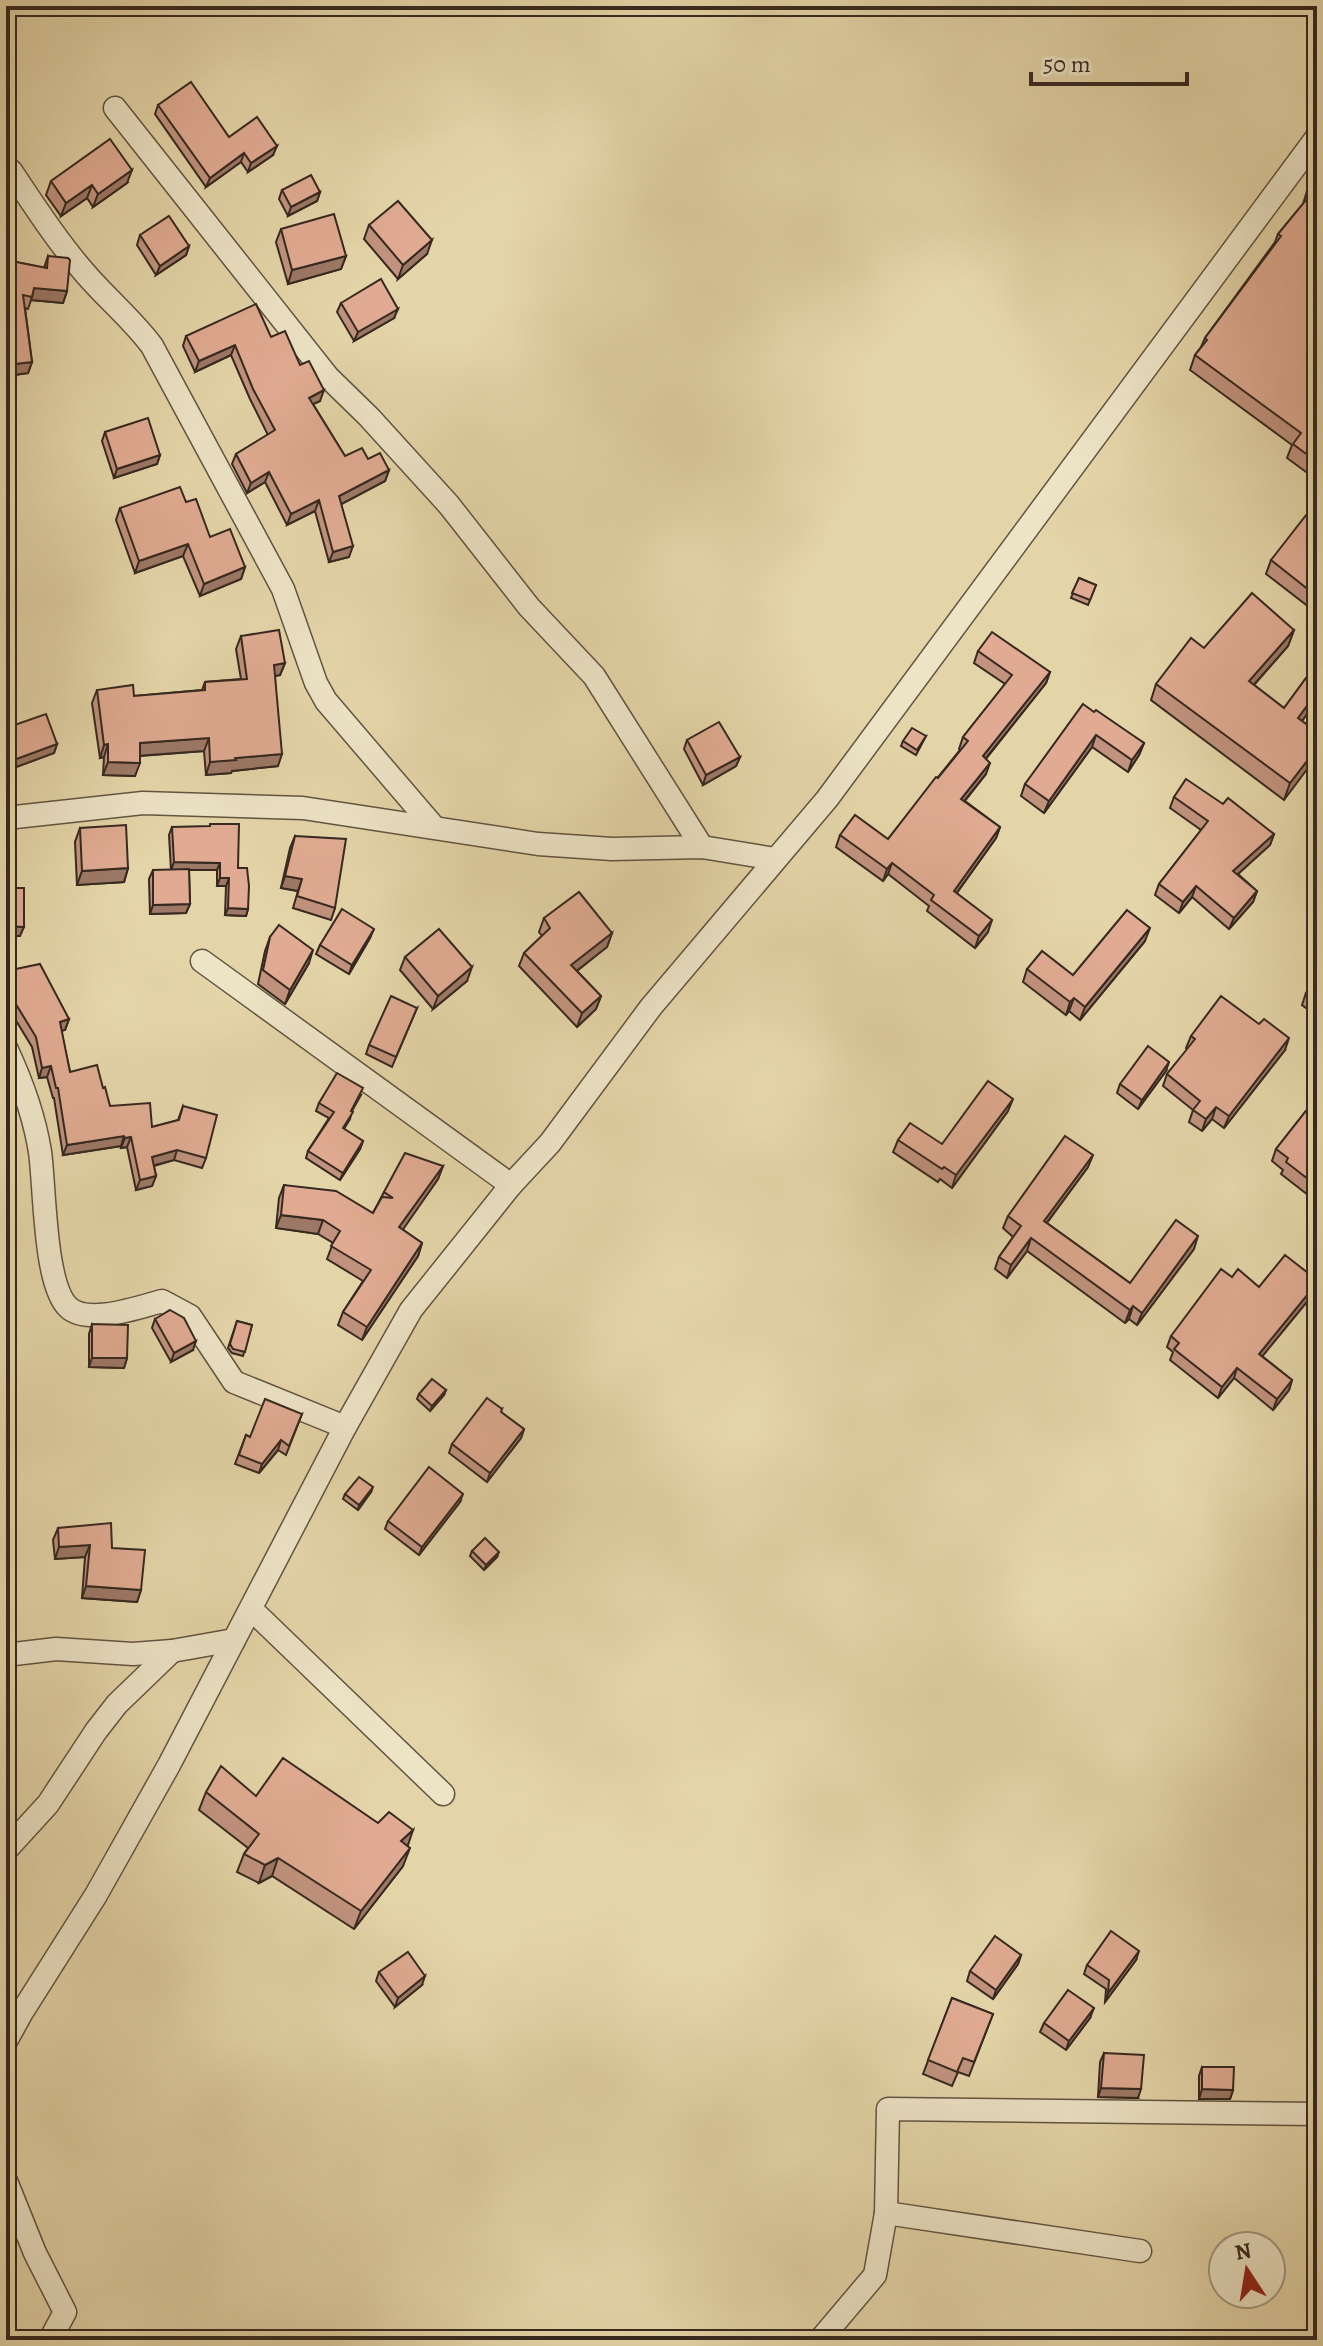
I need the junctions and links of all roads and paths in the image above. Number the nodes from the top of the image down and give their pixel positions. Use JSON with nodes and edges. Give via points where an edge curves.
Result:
{"nodes":[{"id":1,"x":115,"y":108,"type":"dead end"},
{"id":2,"x":1317,"y":137,"type":"edge"},
{"id":3,"x":6,"y":167,"type":"edge"},
{"id":4,"x":6,"y":818,"type":"edge"},
{"id":5,"x":433,"y":826,"type":"junction"},
{"id":6,"x":702,"y":847,"type":"junction"},
{"id":7,"x":775,"y":859,"type":"junction"},
{"id":8,"x":202,"y":961,"type":"dead end"},
{"id":9,"x":6,"y":1048,"type":"edge"},
{"id":10,"x":511,"y":1185,"type":"junction"},
{"id":11,"x":345,"y":1427,"type":"junction"},
{"id":12,"x":251,"y":1609,"type":"junction"},
{"id":13,"x":234,"y":1640,"type":"junction"},
{"id":14,"x":172,"y":1651,"type":"junction"},
{"id":15,"x":6,"y":1655,"type":"edge"},
{"id":16,"x":443,"y":1794,"type":"dead end"},
{"id":17,"x":6,"y":1850,"type":"edge"},
{"id":18,"x":6,"y":2041,"type":"edge"},
{"id":19,"x":1317,"y":2114,"type":"edge"},
{"id":20,"x":6,"y":2181,"type":"edge"},
{"id":21,"x":886,"y":2213,"type":"junction"},
{"id":22,"x":1140,"y":2251,"type":"dead end"},
{"id":23,"x":50,"y":2340,"type":"edge"},
{"id":24,"x":820,"y":2340,"type":"edge"}],
"edges":[{"from":1,"to":6,"type":"street","via":[[328,377],[449,505],[529,607],[594,676]]},
{"from":2,"to":7,"type":"street","via":[[827,799]]},
{"from":3,"to":5,"type":"street","via":[[63,247],[152,346],[283,589],[326,701]]},
{"from":4,"to":5,"type":"street","via":[[143,803],[303,808]]},
{"from":5,"to":6,"type":"street","via":[[538,844]]},
{"from":6,"to":7,"type":"street"},
{"from":7,"to":10,"type":"street"},
{"from":8,"to":10,"type":"street"},
{"from":9,"to":11,"type":"street","via":[[25,1088],[40,1151],[54,1283],[68,1308],[87,1317],[162,1301],[190,1316],[234,1382]]},
{"from":10,"to":11,"type":"street","via":[[411,1310]]},
{"from":11,"to":12,"type":"street"},
{"from":12,"to":13,"type":"street"},
{"from":12,"to":16,"type":"street"},
{"from":13,"to":14,"type":"street"},
{"from":13,"to":18,"type":"street","via":[[96,1895]]},
{"from":14,"to":15,"type":"street","via":[[56,1649]]},
{"from":14,"to":17,"type":"street","via":[[117,1704],[48,1804]]},
{"from":19,"to":21,"type":"street","via":[[888,2109]]},
{"from":20,"to":23,"type":"street","via":[[65,2312]]},
{"from":21,"to":22,"type":"street"},
{"from":21,"to":24,"type":"street","via":[[875,2275]]}]}
